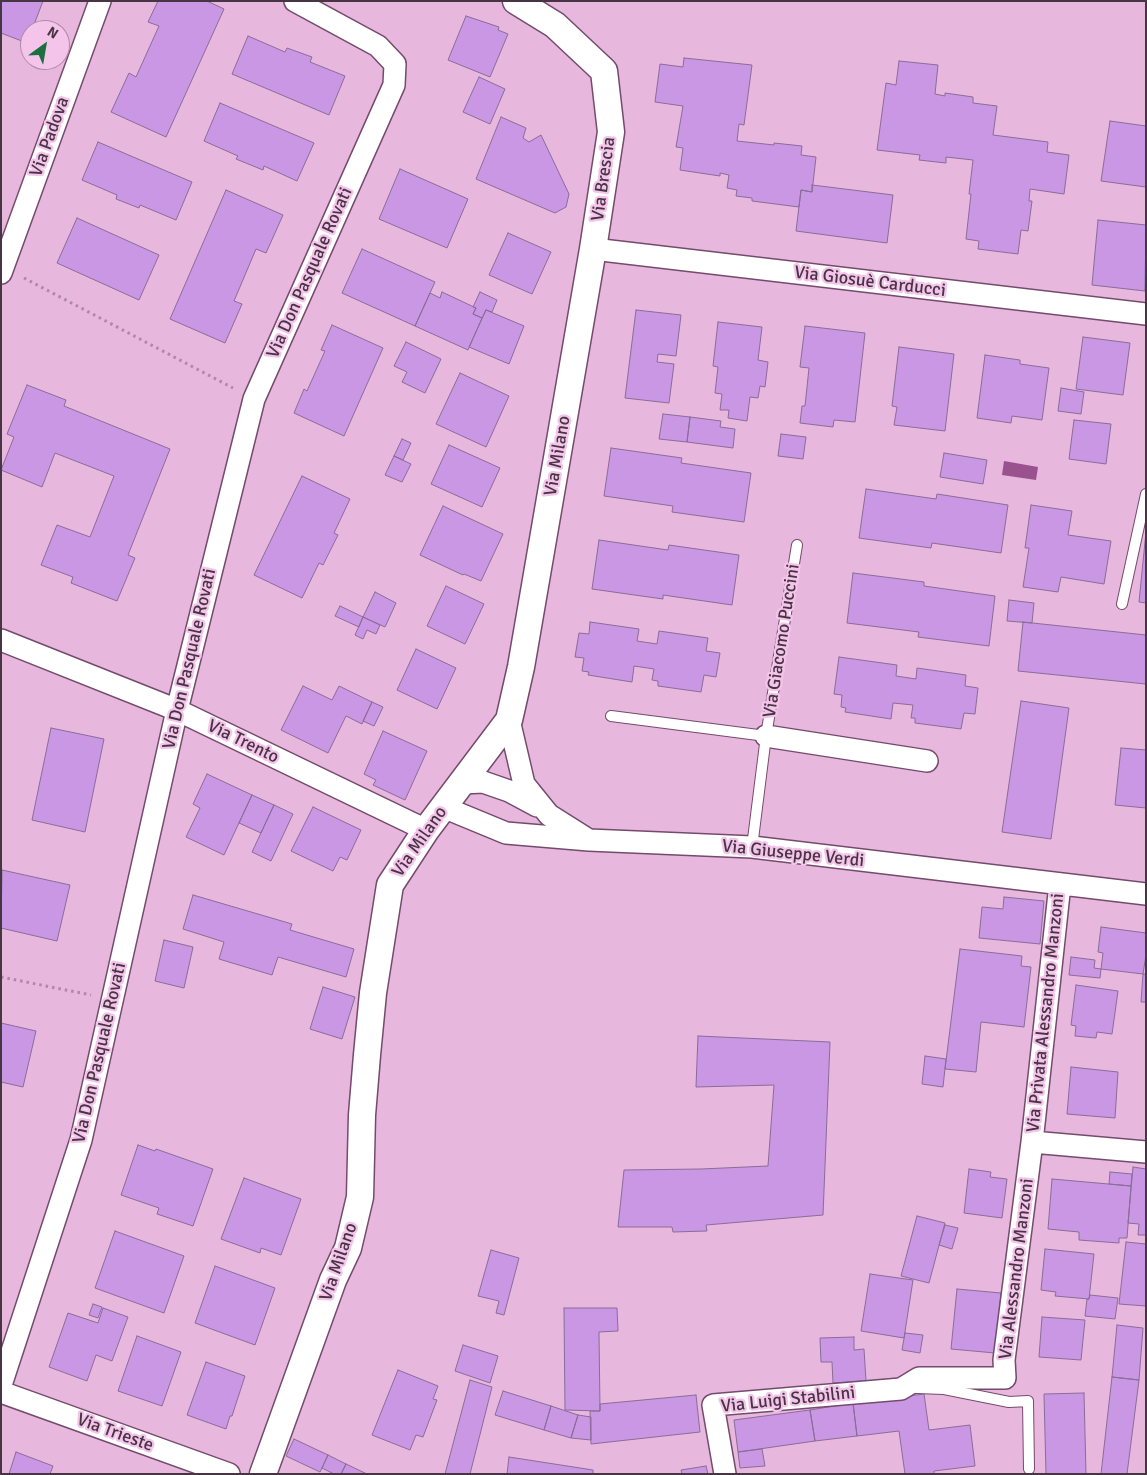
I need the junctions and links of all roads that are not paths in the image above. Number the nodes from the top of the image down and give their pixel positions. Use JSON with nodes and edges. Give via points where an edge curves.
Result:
{"nodes":[{"id":1,"x":100,"y":1,"type":"edge"},
{"id":2,"x":295,"y":1,"type":"edge"},
{"id":3,"x":516,"y":1,"type":"edge"},
{"id":4,"x":594,"y":249,"type":"junction"},
{"id":5,"x":2,"y":270,"type":"edge"},
{"id":6,"x":1146,"y":314,"type":"edge"},
{"id":7,"x":1146,"y":494,"type":"edge"},
{"id":8,"x":797,"y":545,"type":"dead end"},
{"id":9,"x":1122,"y":604,"type":"dead end"},
{"id":10,"x":1,"y":640,"type":"edge"},
{"id":11,"x":177,"y":710,"type":"junction"},
{"id":12,"x":611,"y":716,"type":"dead end"},
{"id":13,"x":509,"y":720,"type":"junction"},
{"id":14,"x":766,"y":736,"type":"junction"},
{"id":15,"x":927,"y":761,"type":"dead end"},
{"id":16,"x":462,"y":783,"type":"junction"},
{"id":17,"x":443,"y":808,"type":"junction"},
{"id":18,"x":546,"y":811,"type":"junction"},
{"id":19,"x":426,"y":830,"type":"junction"},
{"id":20,"x":589,"y":840,"type":"junction"},
{"id":21,"x":752,"y":847,"type":"junction"},
{"id":22,"x":1060,"y":884,"type":"junction"},
{"id":23,"x":1146,"y":894,"type":"edge"},
{"id":24,"x":1032,"y":1142,"type":"junction"},
{"id":25,"x":1146,"y":1152,"type":"edge"},
{"id":26,"x":1,"y":1385,"type":"edge"},
{"id":27,"x":900,"y":1389,"type":"junction"},
{"id":28,"x":1,"y":1392,"type":"edge"},
{"id":29,"x":1029,"y":1469,"type":"dead end"},
{"id":30,"x":228,"y":1474,"type":"edge"},
{"id":31,"x":263,"y":1474,"type":"edge"},
{"id":32,"x":725,"y":1474,"type":"edge"}],
"edges":[{"from":1,"to":5,"type":"street","name":"Via Padova"},
{"from":2,"to":11,"type":"street","name":"Via Don Pasquale Rovati","via":[[378,46],[395,64],[394,85],[254,399]]},
{"from":3,"to":4,"type":"street","name":"Via Brescia","via":[[555,25],[604,71],[611,132]]},
{"from":4,"to":6,"type":"street","name":"Via Giosuè Carducci"},
{"from":4,"to":13,"type":"street","name":"Via Milano","via":[[523,658]]},
{"from":7,"to":9,"type":"lane"},
{"from":8,"to":14,"type":"lane","name":"Via Giacomo Puccini"},
{"from":10,"to":11,"type":"street","name":"Via Trento"},
{"from":11,"to":19,"type":"street","name":"Via Trento"},
{"from":11,"to":26,"type":"street","name":"Via Don Pasquale Rovati","via":[[81,1140]]},
{"from":12,"to":14,"type":"lane","name":"Via Giacomo Puccini"},
{"from":13,"to":16,"type":"street","name":"Via Milano"},
{"from":13,"to":18,"type":"street","via":[[524,784]]},
{"from":14,"to":15,"type":"street","name":"Via Giacomo Puccini"},
{"from":14,"to":21,"type":"lane","name":"Via Giacomo Puccini"},
{"from":16,"to":17,"type":"street","name":"Via Milano"},
{"from":16,"to":18,"type":"street","via":[[483,782],[509,791]]},
{"from":17,"to":19,"type":"street","name":"Via Milano"},
{"from":17,"to":20,"type":"street","name":"Via Giuseppe Verdi","via":[[506,833]]},
{"from":18,"to":20,"type":"street"},
{"from":19,"to":31,"type":"street","name":"Via Milano","via":[[390,885],[367,1055],[360,1197],[348,1248],[333,1280]]},
{"from":20,"to":21,"type":"street","name":"Via Giuseppe Verdi"},
{"from":21,"to":22,"type":"street","name":"Via Giuseppe Verdi"},
{"from":22,"to":23,"type":"street","name":"Via Giuseppe Verdi"},
{"from":22,"to":24,"type":"street","name":"Via Privata Alessandro Manzoni"},
{"from":24,"to":25,"type":"street"},
{"from":24,"to":27,"type":"street","name":"Via Alessandro Manzoni","via":[[1004,1360],[1005,1378],[919,1378]]},
{"from":27,"to":29,"type":"lane","via":[[944,1389],[1009,1402],[1028,1401]]},
{"from":27,"to":32,"type":"street","name":"Via Luigi Stabilini","via":[[713,1405]]},
{"from":28,"to":30,"type":"street","name":"Via Trieste"}]}
